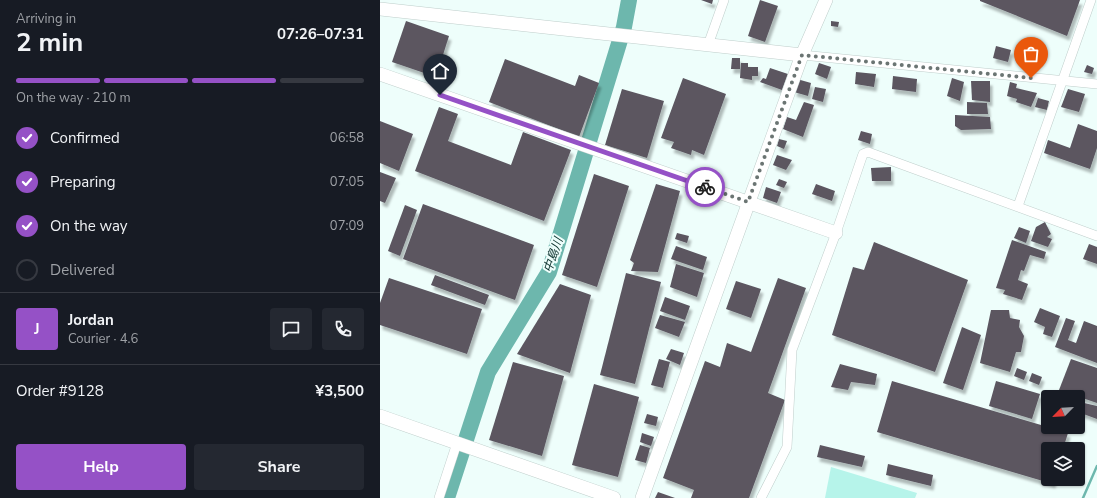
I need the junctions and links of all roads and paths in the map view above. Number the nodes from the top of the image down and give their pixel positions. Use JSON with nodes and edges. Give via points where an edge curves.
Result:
{"nodes":[{"id":1,"x":724,"y":0,"type":"edge"},
{"id":2,"x":826,"y":0,"type":"edge"},
{"id":3,"x":1091,"y":0,"type":"edge"},
{"id":4,"x":380,"y":9,"type":"edge"},
{"id":5,"x":708,"y":45,"type":"junction"},
{"id":6,"x":802,"y":55,"type":"junction"},
{"id":7,"x":380,"y":74,"type":"edge"},
{"id":8,"x":1062,"y":81,"type":"junction"},
{"id":9,"x":1097,"y":84,"type":"edge"},
{"id":10,"x":748,"y":202,"type":"junction"},
{"id":11,"x":1018,"y":206,"type":"junction"},
{"id":12,"x":836,"y":233,"type":"junction"},
{"id":13,"x":1097,"y":236,"type":"edge"},
{"id":14,"x":380,"y":416,"type":"edge"},
{"id":15,"x":457,"y":443,"type":"junction"},
{"id":16,"x":439,"y":498,"type":"edge"},
{"id":17,"x":614,"y":498,"type":"edge"},
{"id":18,"x":642,"y":498,"type":"edge"},
{"id":19,"x":761,"y":498,"type":"edge"}],
"edges":[{"from":1,"to":5,"type":"street"},
{"from":2,"to":6,"type":"street"},
{"from":3,"to":8,"type":"street"},
{"from":4,"to":5,"type":"street"},
{"from":5,"to":6,"type":"street"},
{"from":6,"to":8,"type":"street"},
{"from":6,"to":10,"type":"street"},
{"from":7,"to":10,"type":"street"},
{"from":8,"to":9,"type":"street"},
{"from":8,"to":11,"type":"street"},
{"from":10,"to":12,"type":"street"},
{"from":10,"to":18,"type":"street"},
{"from":11,"to":12,"type":"street","via":[[868,152],[863,154]]},
{"from":11,"to":13,"type":"street"},
{"from":12,"to":19,"type":"street","via":[[792,350],[787,447]]},
{"from":14,"to":15,"type":"street"},
{"from":15,"to":16,"type":"street"},
{"from":15,"to":17,"type":"street"}]}
